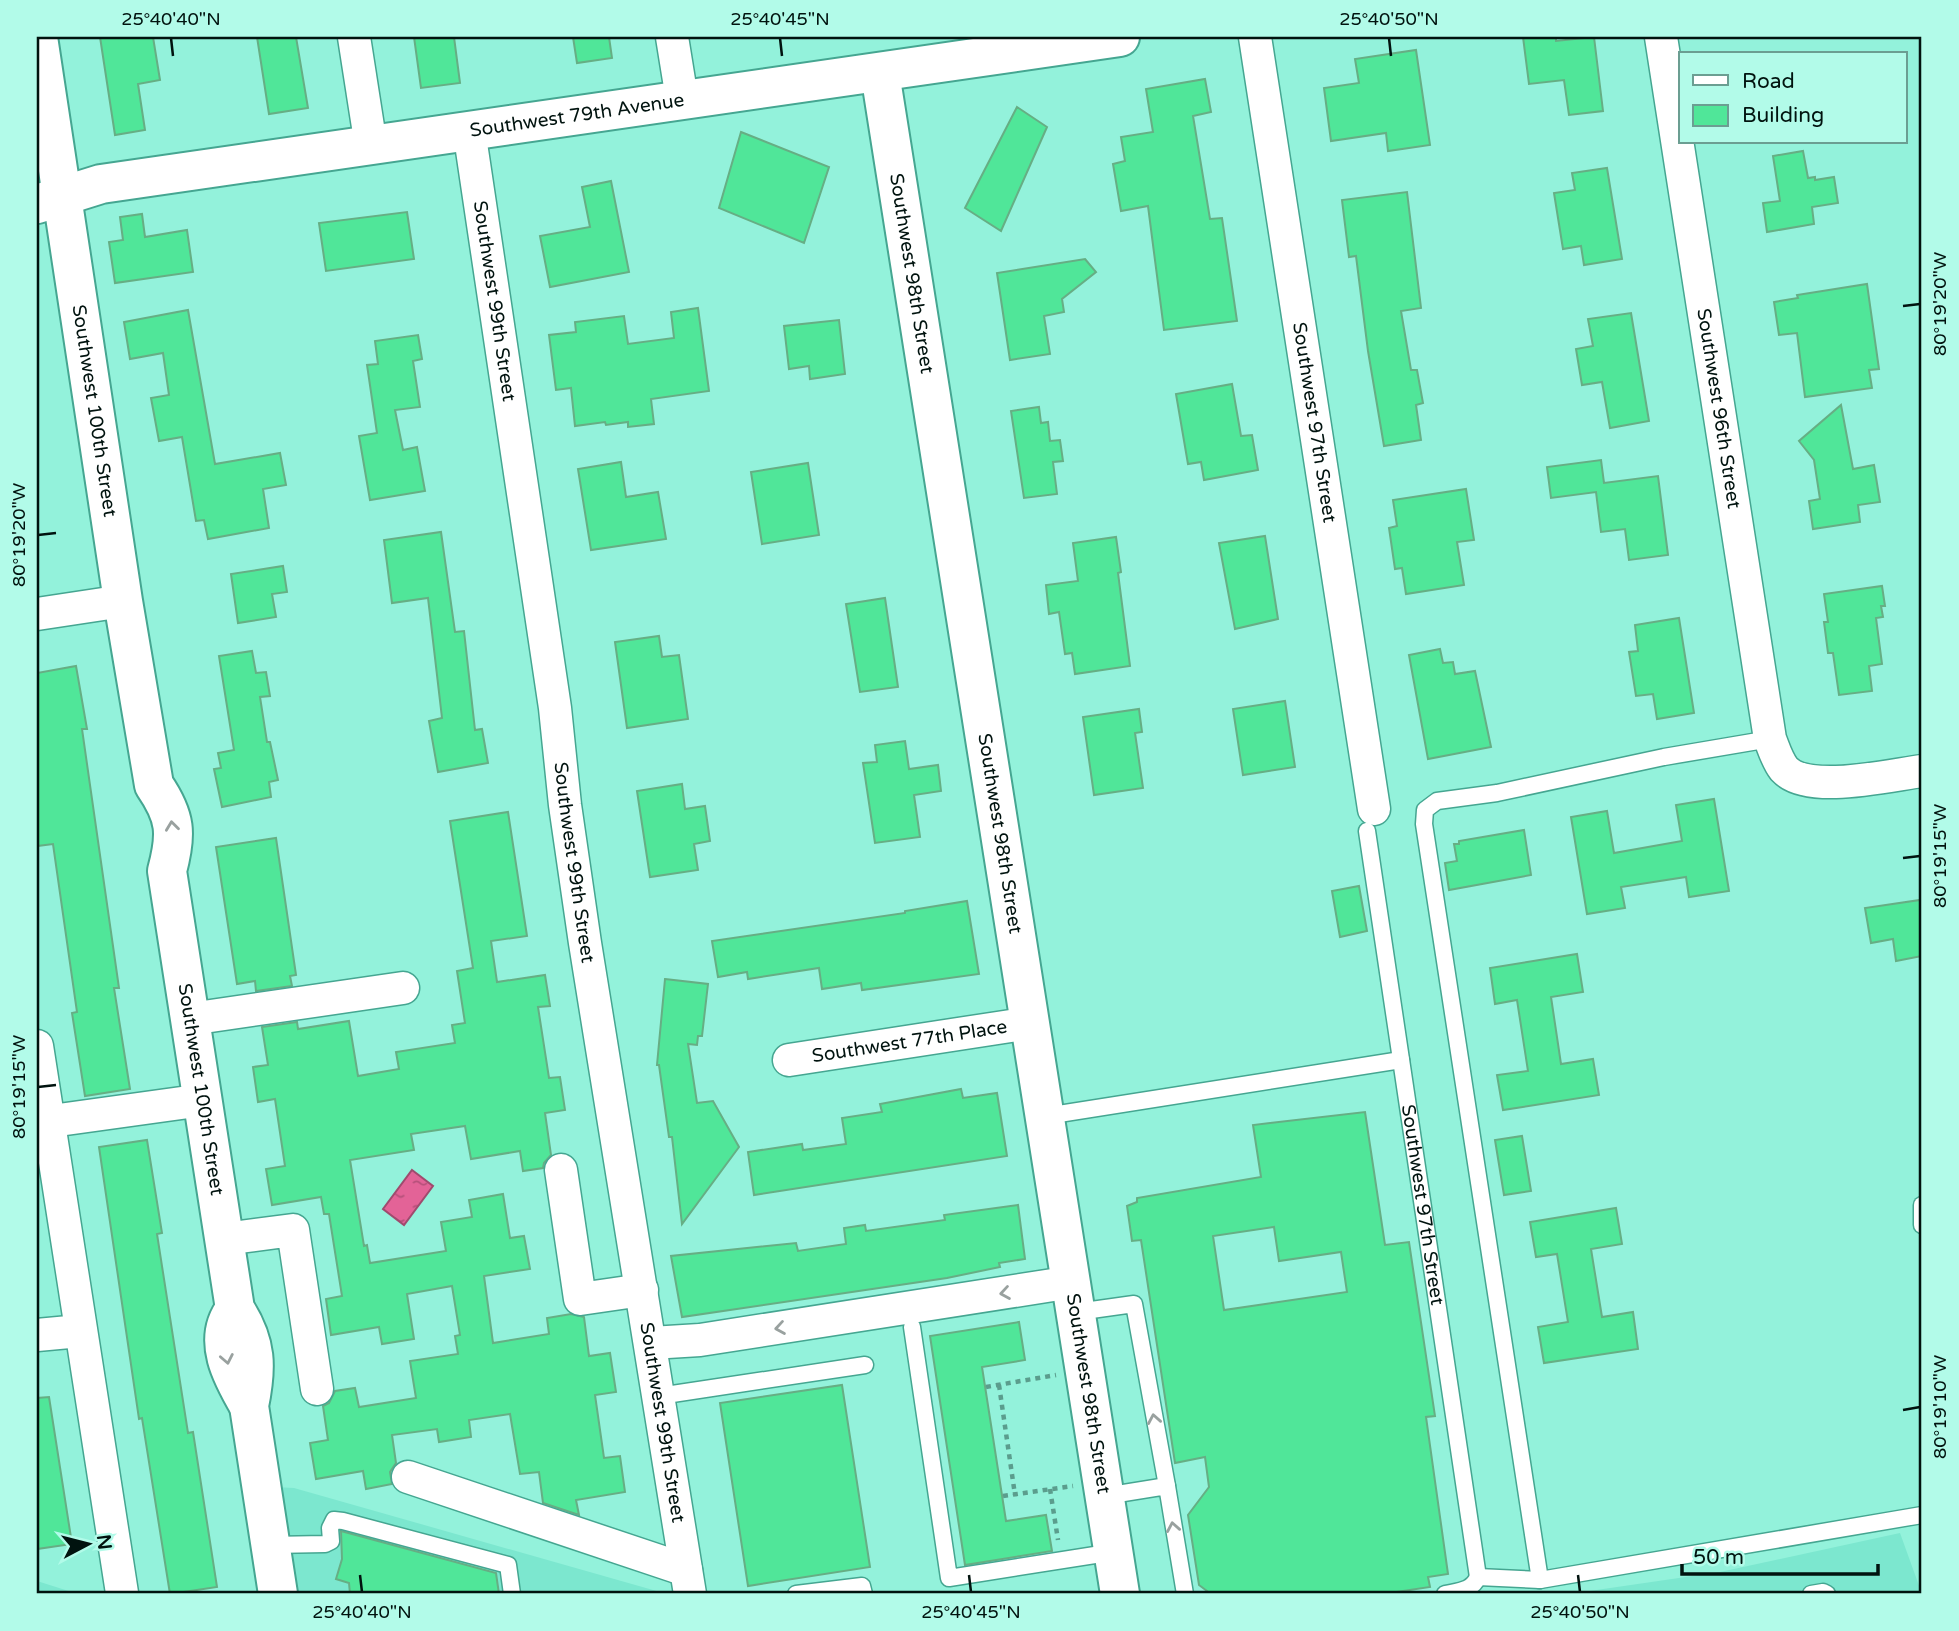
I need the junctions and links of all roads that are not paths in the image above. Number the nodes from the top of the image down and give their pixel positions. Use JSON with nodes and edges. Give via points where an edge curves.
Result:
{"nodes":[{"id":1,"x":38,"y":37,"type":"edge"},
{"id":2,"x":354,"y":37,"type":"edge"},
{"id":3,"x":672,"y":37,"type":"edge"},
{"id":4,"x":1120,"y":37,"type":"edge"},
{"id":5,"x":1255,"y":37,"type":"edge"},
{"id":6,"x":1661,"y":37,"type":"edge"},
{"id":7,"x":1017,"y":44,"type":"edge"},
{"id":8,"x":880,"y":73,"type":"junction"},
{"id":9,"x":682,"y":99,"type":"junction"},
{"id":10,"x":469,"y":130,"type":"junction"},
{"id":11,"x":371,"y":146,"type":"junction"},
{"id":12,"x":50,"y":200,"type":"edge"},
{"id":13,"x":123,"y":601,"type":"junction"},
{"id":14,"x":37,"y":614,"type":"edge"},
{"id":15,"x":1770,"y":739,"type":"junction"},
{"id":16,"x":1922,"y":771,"type":"edge"},
{"id":17,"x":1371,"y":820,"type":"joint"},
{"id":18,"x":403,"y":988,"type":"dead end"},
{"id":19,"x":190,"y":1020,"type":"junction"},
{"id":20,"x":1030,"y":1023,"type":"junction"},
{"id":21,"x":37,"y":1046,"type":"edge"},
{"id":22,"x":789,"y":1060,"type":"dead end"},
{"id":23,"x":1401,"y":1060,"type":"junction"},
{"id":24,"x":202,"y":1100,"type":"junction"},
{"id":25,"x":1046,"y":1116,"type":"junction"},
{"id":26,"x":42,"y":1122,"type":"edge"},
{"id":27,"x":561,"y":1170,"type":"dead end"},
{"id":28,"x":1922,"y":1205,"type":"edge"},
{"id":29,"x":1922,"y":1225,"type":"edge"},
{"id":30,"x":224,"y":1239,"type":"junction"},
{"id":31,"x":642,"y":1290,"type":"junction"},
{"id":32,"x":1075,"y":1297,"type":"junction"},
{"id":33,"x":912,"y":1326,"type":"dead end"},
{"id":34,"x":80,"y":1331,"type":"junction"},
{"id":35,"x":37,"y":1335,"type":"edge"},
{"id":36,"x":651,"y":1343,"type":"junction"},
{"id":37,"x":865,"y":1365,"type":"dead end"},
{"id":38,"x":317,"y":1389,"type":"dead end"},
{"id":39,"x":659,"y":1396,"type":"junction"},
{"id":40,"x":408,"y":1477,"type":"dead end"},
{"id":41,"x":1167,"y":1486,"type":"junction"},
{"id":42,"x":1091,"y":1491,"type":"junction"},
{"id":43,"x":1922,"y":1515,"type":"edge"},
{"id":44,"x":271,"y":1545,"type":"junction"},
{"id":45,"x":1114,"y":1552,"type":"junction"},
{"id":46,"x":1478,"y":1577,"type":"junction"},
{"id":47,"x":1540,"y":1580,"type":"junction"},
{"id":48,"x":688,"y":1582,"type":"edge"},
{"id":49,"x":122,"y":1593,"type":"edge"},
{"id":50,"x":278,"y":1594,"type":"edge"},
{"id":51,"x":512,"y":1594,"type":"edge"},
{"id":52,"x":796,"y":1594,"type":"edge"},
{"id":53,"x":864,"y":1594,"type":"edge"},
{"id":54,"x":1120,"y":1594,"type":"edge"},
{"id":55,"x":1185,"y":1594,"type":"edge"},
{"id":56,"x":1445,"y":1594,"type":"edge"},
{"id":57,"x":1811,"y":1594,"type":"edge"},
{"id":58,"x":1827,"y":1594,"type":"edge"}],
"edges":[{"from":1,"to":12,"type":"street","name":"Southwest 100th Street"},
{"from":2,"to":11,"type":"street"},
{"from":3,"to":9,"type":"street"},
{"from":4,"to":7,"type":"street","name":"Southwest 79th Avenue"},
{"from":5,"to":17,"type":"street","name":"Southwest 97th Street"},
{"from":6,"to":15,"type":"street","name":"Southwest 96th Street"},
{"from":7,"to":8,"type":"street","name":"Southwest 79th Avenue"},
{"from":8,"to":9,"type":"street","name":"Southwest 79th Avenue"},
{"from":8,"to":20,"type":"street","name":"Southwest 98th Street"},
{"from":9,"to":10,"type":"street","name":"Southwest 79th Avenue"},
{"from":10,"to":11,"type":"street","name":"Southwest 79th Avenue"},
{"from":10,"to":31,"type":"street","name":"Southwest 99th Street","via":[[585,943]]},
{"from":11,"to":12,"type":"street","name":"Southwest 79th Avenue","via":[[101,184]]},
{"from":12,"to":13,"type":"street","name":"Southwest 100th Street"},
{"from":13,"to":14,"type":"street"},
{"from":13,"to":19,"type":"street","name":"Southwest 100th Street","via":[[154,785],[166,802],[174,827],[167,871]]},
{"from":15,"to":16,"type":"street","name":"Southwest 96th Street","via":[[1778,761],[1802,780],[1839,781]]},
{"from":15,"to":47,"type":"lane","via":[[1437,801],[1425,810]]},
{"from":17,"to":23,"type":"lane","name":"Southwest 97th Street"},
{"from":18,"to":19,"type":"street"},
{"from":19,"to":24,"type":"street","name":"Southwest 100th Street"},
{"from":20,"to":22,"type":"street","name":"Southwest 77th Place"},
{"from":20,"to":25,"type":"street","name":"Southwest 98th Street"},
{"from":21,"to":26,"type":"street"},
{"from":23,"to":25,"type":"lane"},
{"from":23,"to":46,"type":"lane","name":"Southwest 97th Street"},
{"from":24,"to":26,"type":"street"},
{"from":24,"to":30,"type":"street","name":"Southwest 100th Street"},
{"from":25,"to":32,"type":"street","name":"Southwest 98th Street"},
{"from":26,"to":34,"type":"street"},
{"from":27,"to":31,"type":"street","via":[[580,1299]]},
{"from":28,"to":29,"type":"lane"},
{"from":30,"to":38,"type":"street","via":[[293,1230]]},
{"from":30,"to":44,"type":"street","name":"Southwest 100th Street","via":[[235,1309],[247,1327],[254,1354],[249,1406]]},
{"from":31,"to":36,"type":"street","name":"Southwest 99th Street"},
{"from":32,"to":36,"type":"street","one_way":true},
{"from":41,"to":32,"type":"lane","one_way":true,"via":[[1134,1304]]},
{"from":32,"to":42,"type":"street","name":"Southwest 98th Street"},
{"from":33,"to":45,"type":"lane","via":[[949,1578]]},
{"from":34,"to":35,"type":"street"},
{"from":34,"to":49,"type":"street"},
{"from":36,"to":39,"type":"street","name":"Southwest 99th Street"},
{"from":37,"to":39,"type":"lane"},
{"from":39,"to":48,"type":"street","name":"Southwest 99th Street"},
{"from":40,"to":48,"type":"street"},
{"from":41,"to":42,"type":"lane"},
{"from":55,"to":41,"type":"lane","one_way":true},
{"from":42,"to":45,"type":"street","name":"Southwest 98th Street"},
{"from":43,"to":47,"type":"lane"},
{"from":44,"to":50,"type":"street","name":"Southwest 100th Street"},
{"from":44,"to":51,"type":"lane","via":[[325,1544],[331,1541],[334,1520],[343,1521],[508,1565]]},
{"from":45,"to":54,"type":"street","name":"Southwest 98th Street"},
{"from":46,"to":47,"type":"lane"},
{"from":46,"to":56,"type":"lane","via":[[1468,1589]]},
{"from":52,"to":53,"type":"lane","via":[[862,1586]]},
{"from":57,"to":58,"type":"lane"}]}
